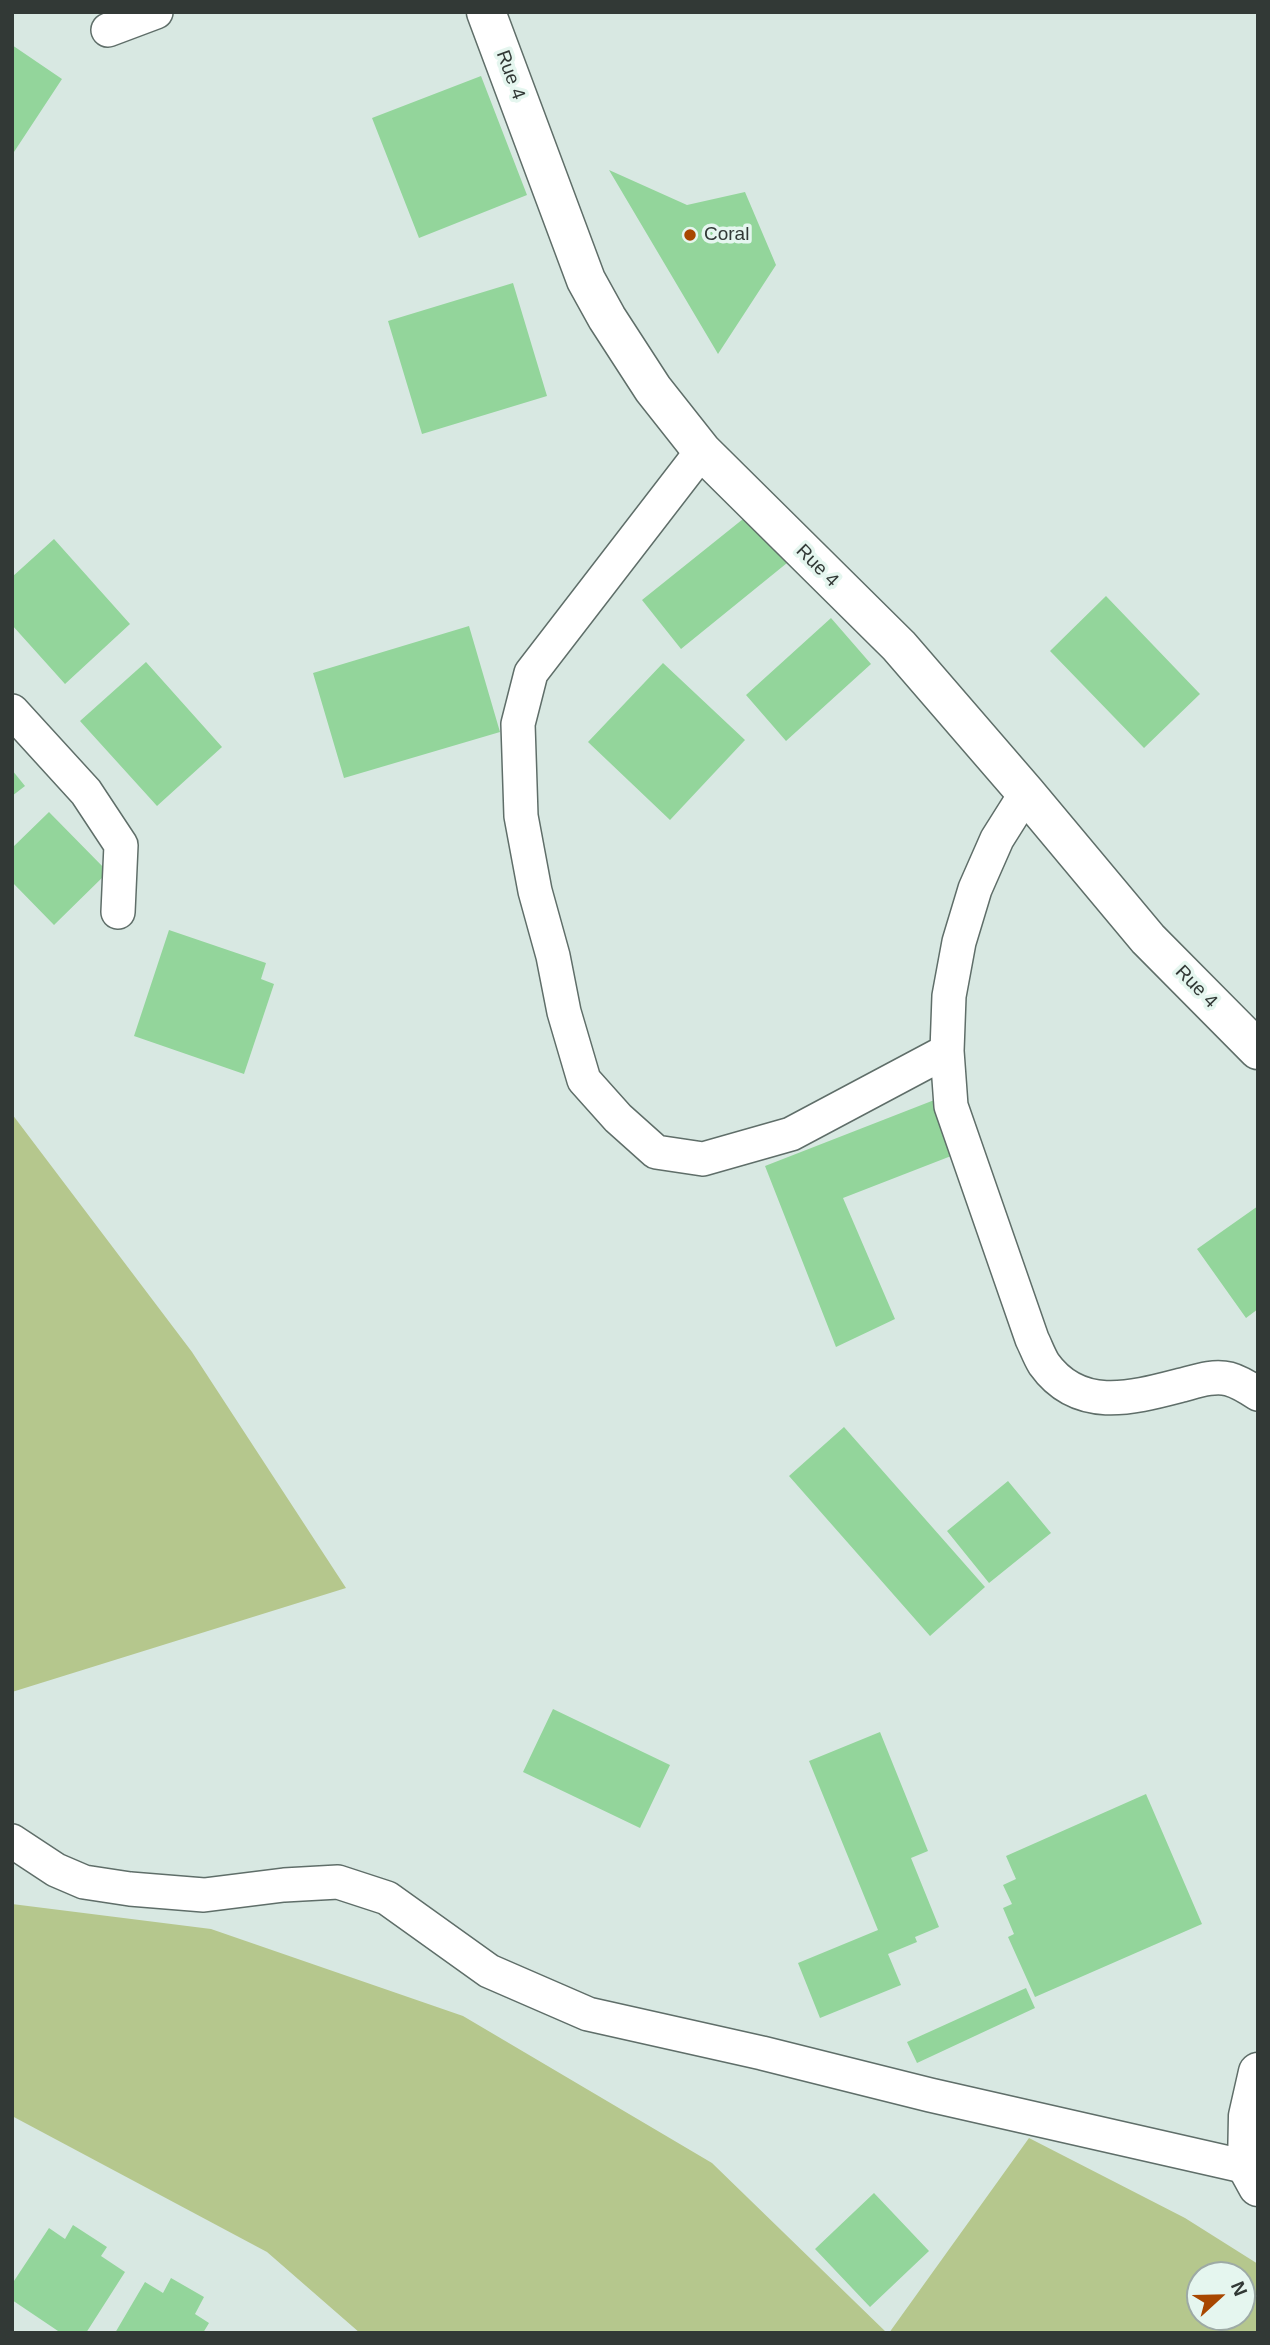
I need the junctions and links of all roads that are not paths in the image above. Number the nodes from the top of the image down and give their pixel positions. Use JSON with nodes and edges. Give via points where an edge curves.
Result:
{"nodes":[{"id":1,"x":156,"y":12,"type":"edge"},
{"id":2,"x":496,"y":16,"type":"edge"},
{"id":3,"x":108,"y":30,"type":"dead end"},
{"id":4,"x":702,"y":451,"type":"junction"},
{"id":5,"x":12,"y":711,"type":"edge"},
{"id":6,"x":1026,"y":793,"type":"junction"},
{"id":7,"x":118,"y":912,"type":"dead end"},
{"id":8,"x":1258,"y":1050,"type":"edge"},
{"id":9,"x":947,"y":1051,"type":"junction"},
{"id":10,"x":1258,"y":1394,"type":"edge"},
{"id":11,"x":12,"y":1841,"type":"edge"},
{"id":12,"x":1258,"y":2071,"type":"edge"},
{"id":13,"x":1253,"y":2177,"type":"edge"}],
"edges":[{"from":1,"to":3,"type":"street"},
{"from":2,"to":4,"type":"street","name":"Rue 4","via":[[586,280],[653,389]]},
{"from":4,"to":6,"type":"street","name":"Rue 4","via":[[899,646]]},
{"from":4,"to":9,"type":"street","via":[[531,673],[518,724],[521,817],[535,891],[584,1080],[656,1152],[702,1159],[791,1134]]},
{"from":5,"to":7,"type":"street","via":[[86,792],[121,845]]},
{"from":6,"to":8,"type":"street","name":"Rue 4","via":[[1148,939]]},
{"from":6,"to":9,"type":"street","via":[[997,839],[975,889],[949,996]]},
{"from":9,"to":10,"type":"street","via":[[951,1106],[1032,1339],[1061,1382],[1084,1394],[1110,1399],[1207,1378],[1228,1379]]},
{"from":11,"to":13,"type":"street","via":[[84,1882],[130,1889],[204,1895],[338,1882],[387,1898],[489,1971],[588,2014],[762,2053]]},
{"from":12,"to":13,"type":"street","via":[[1248,2116]]}]}
